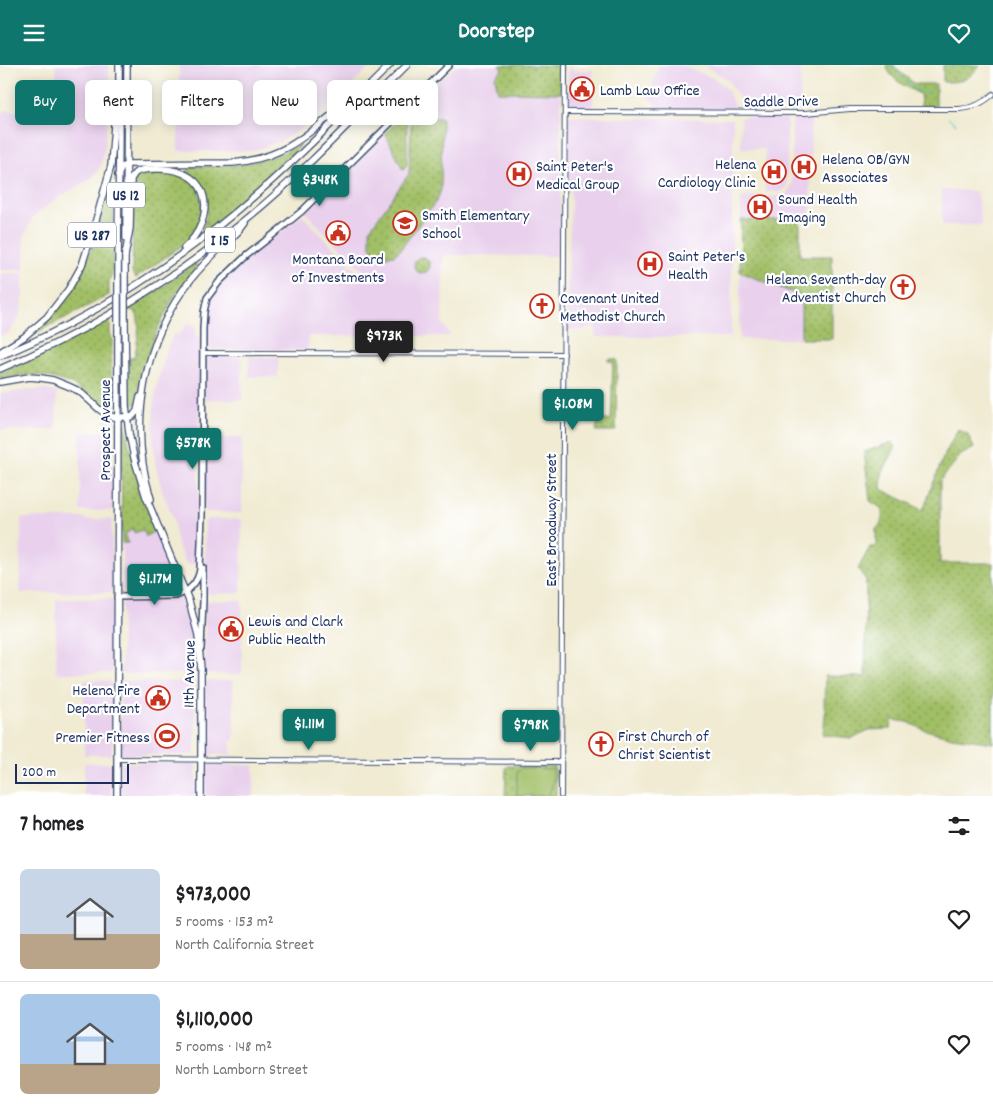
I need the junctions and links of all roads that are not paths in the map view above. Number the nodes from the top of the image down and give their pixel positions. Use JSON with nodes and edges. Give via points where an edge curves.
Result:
{"nodes":[{"id":1,"x":119,"y":65,"type":"edge"},
{"id":2,"x":127,"y":65,"type":"edge"},
{"id":3,"x":390,"y":65,"type":"edge"},
{"id":4,"x":407,"y":65,"type":"edge"},
{"id":5,"x":449,"y":65,"type":"edge"},
{"id":6,"x":565,"y":65,"type":"edge"},
{"id":7,"x":119,"y":80,"type":"edge"},
{"id":8,"x":375,"y":80,"type":"edge"},
{"id":9,"x":993,"y":94,"type":"edge"},
{"id":10,"x":565,"y":112,"type":"junction"},
{"id":11,"x":327,"y":119,"type":"edge"},
{"id":12,"x":114,"y":125,"type":"edge"},
{"id":13,"x":119,"y":125,"type":"edge"},
{"id":14,"x":329,"y":125,"type":"edge"},
{"id":15,"x":126,"y":164,"type":"junction"},
{"id":16,"x":118,"y":175,"type":"junction"},
{"id":17,"x":249,"y":217,"type":"junction"},
{"id":18,"x":126,"y":256,"type":"junction"},
{"id":19,"x":149,"y":276,"type":"junction"},
{"id":20,"x":155,"y":345,"type":"junction"},
{"id":21,"x":0,"y":352,"type":"edge"},
{"id":22,"x":203,"y":353,"type":"junction"},
{"id":23,"x":564,"y":354,"type":"junction"},
{"id":24,"x":0,"y":356,"type":"edge"},
{"id":25,"x":0,"y":369,"type":"edge"},
{"id":26,"x":0,"y":382,"type":"edge"},
{"id":27,"x":118,"y":416,"type":"junction"},
{"id":28,"x":127,"y":416,"type":"junction"},
{"id":29,"x":157,"y":523,"type":"junction"},
{"id":30,"x":201,"y":552,"type":"junction"},
{"id":31,"x":185,"y":591,"type":"junction"},
{"id":32,"x":117,"y":597,"type":"junction"},
{"id":33,"x":200,"y":660,"type":"junction"},
{"id":34,"x":117,"y":759,"type":"junction"},
{"id":35,"x":201,"y":759,"type":"junction"},
{"id":36,"x":561,"y":762,"type":"junction"},
{"id":37,"x":117,"y":796,"type":"edge"},
{"id":38,"x":201,"y":796,"type":"edge"},
{"id":39,"x":561,"y":796,"type":"edge"}],
"edges":[{"from":1,"to":7,"type":"highway","name":"Prospect Avenue","number":"US 12"},
{"from":2,"to":15,"type":"highway","name":"Prospect Avenue","number":"US 12"},
{"from":3,"to":8,"type":"highway","number":"I 15"},
{"from":4,"to":17,"type":"highway","number":"I 15"},
{"from":5,"to":22,"type":"main road","name":"11th Avenue","via":[[302,211],[219,282],[206,304]]},
{"from":6,"to":10,"type":"street","name":"East Broadway Street"},
{"from":9,"to":10,"type":"street","name":"Saddle Drive","via":[[979,104],[959,109],[850,109],[805,113]]},
{"from":10,"to":23,"type":"street","name":"East Broadway Street"},
{"from":11,"to":15,"type":"highway","via":[[286,149],[254,160]]},
{"from":12,"to":21,"type":"highway","number":"US 287","via":[[110,171],[82,265],[47,317]]},
{"from":13,"to":16,"type":"highway","name":"Prospect Avenue","number":"US 12"},
{"from":14,"to":19,"type":"highway","number":"I 15","via":[[254,197]]},
{"from":15,"to":16,"type":"highway"},
{"from":15,"to":18,"type":"highway","name":"Prospect Avenue","number":"US 12"},
{"from":16,"to":27,"type":"highway","name":"Prospect Avenue","bridge":true},
{"from":17,"to":20,"type":"highway","via":[[186,287],[168,315]]},
{"from":17,"to":25,"type":"highway","number":"I 15","via":[[131,302],[71,336]]},
{"from":18,"to":19,"type":"highway","via":[[134,173],[146,169],[169,169],[190,176],[200,186],[204,199],[200,227],[188,245]]},
{"from":18,"to":28,"type":"highway","name":"Prospect Avenue","bridge":true},
{"from":19,"to":24,"type":"highway","number":"I 15","via":[[78,319]]},
{"from":20,"to":28,"type":"highway","via":[[136,411],[133,416]]},
{"from":20,"to":29,"type":"highway","via":[[143,394],[141,439],[144,473]]},
{"from":22,"to":23,"type":"street"},
{"from":22,"to":30,"type":"main road","name":"11th Avenue"},
{"from":23,"to":36,"type":"street","name":"East Broadway Street"},
{"from":26,"to":27,"type":"highway","via":[[29,377],[53,380],[79,391],[106,414]]},
{"from":27,"to":28,"type":"highway"},
{"from":27,"to":32,"type":"highway","name":"Prospect Avenue"},
{"from":28,"to":29,"type":"highway","name":"Prospect Avenue","via":[[136,466]]},
{"from":29,"to":31,"type":"highway","name":"Prospect Avenue"},
{"from":30,"to":31,"type":"main road","name":"11th Avenue","via":[[199,577]]},
{"from":30,"to":33,"type":"main road","name":"11th Avenue","via":[[204,576]]},
{"from":31,"to":32,"type":"main road","via":[[176,596]]},
{"from":31,"to":33,"type":"highway","name":"Prospect Avenue","via":[[197,627]]},
{"from":32,"to":34,"type":"highway","name":"Prospect Avenue"},
{"from":33,"to":35,"type":"highway","name":"11th Avenue"},
{"from":34,"to":35,"type":"street"},
{"from":34,"to":37,"type":"highway","name":"Prospect Avenue"},
{"from":35,"to":36,"type":"street"},
{"from":35,"to":38,"type":"highway","name":"11th Avenue"},
{"from":36,"to":39,"type":"street","name":"East Broadway Street"}]}
